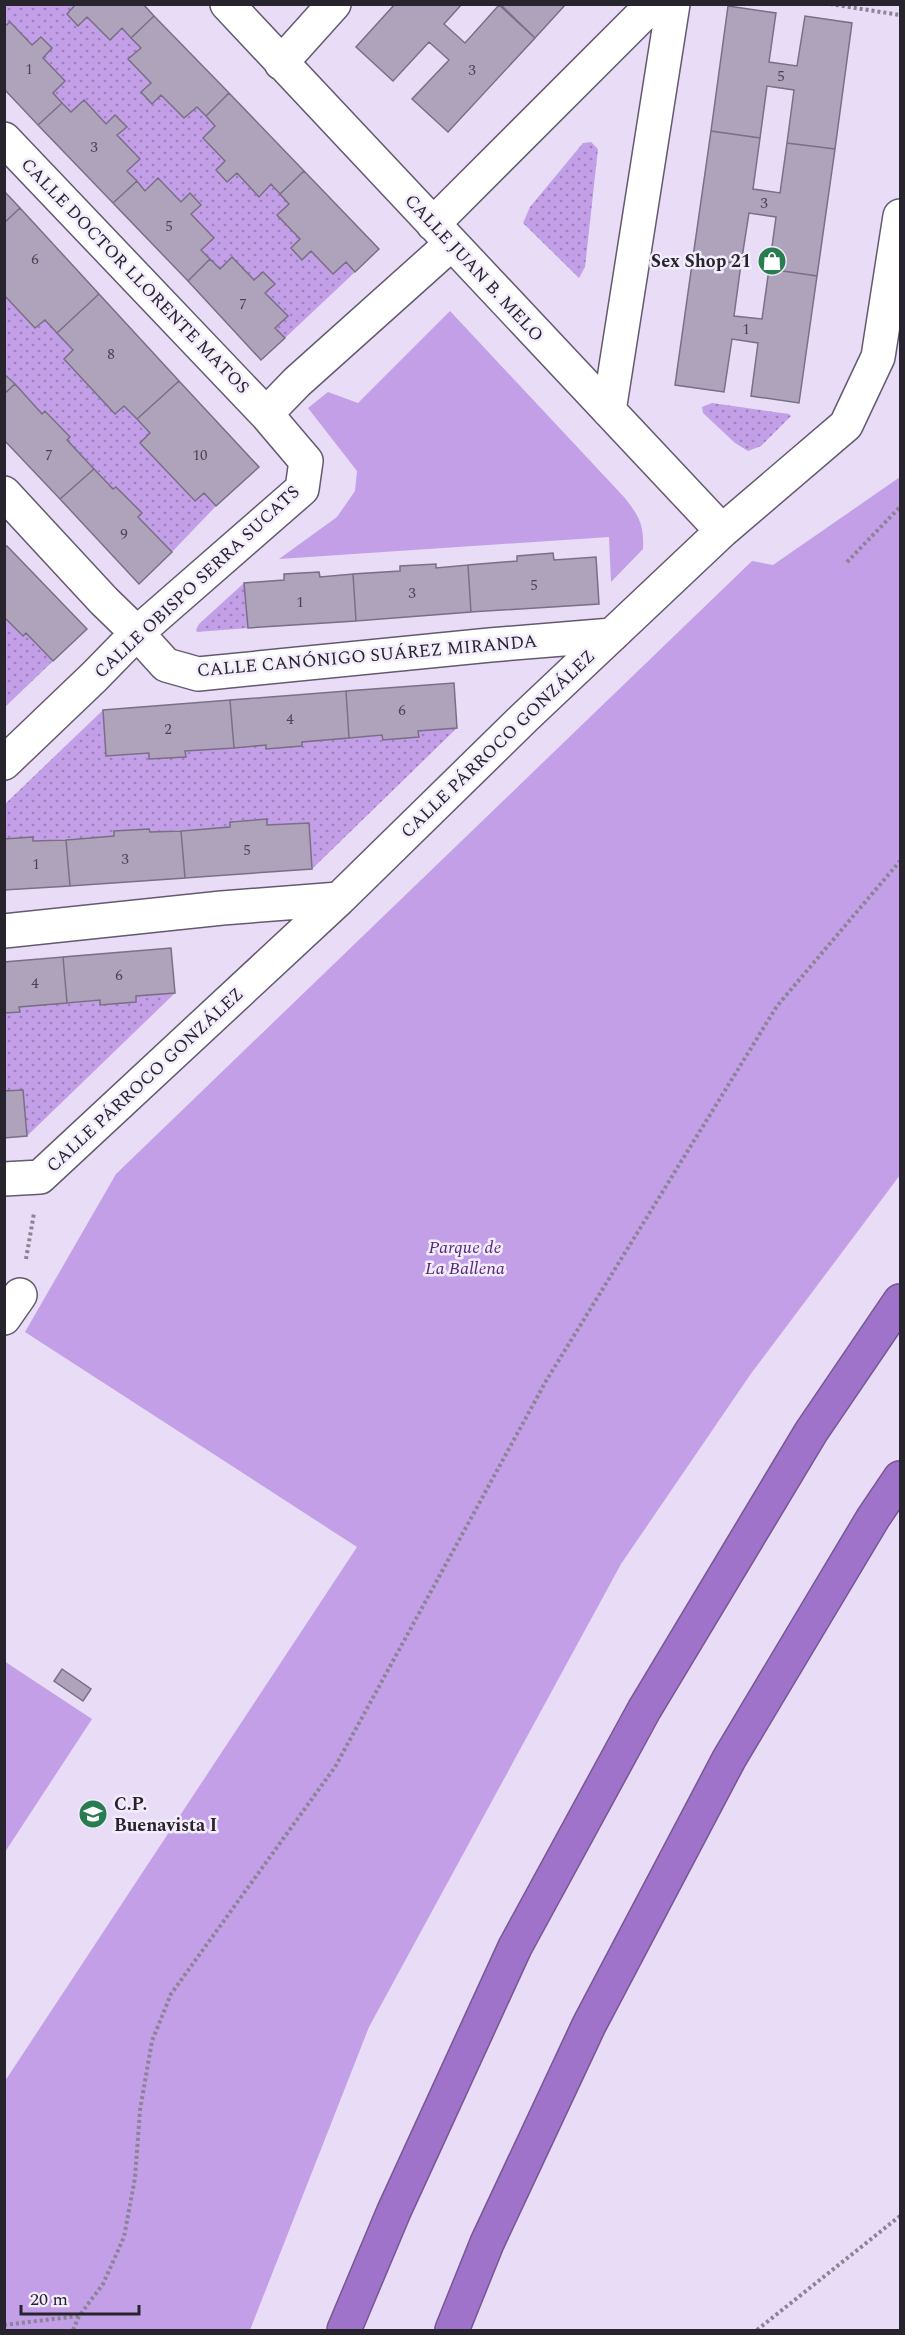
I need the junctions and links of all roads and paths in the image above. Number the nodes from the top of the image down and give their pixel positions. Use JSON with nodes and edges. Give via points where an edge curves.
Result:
{"nodes":[{"id":1,"x":227,"y":4,"type":"edge"},
{"id":2,"x":334,"y":4,"type":"edge"},
{"id":3,"x":653,"y":4,"type":"edge"},
{"id":4,"x":673,"y":4,"type":"edge"},
{"id":5,"x":830,"y":4,"type":"edge"},
{"id":6,"x":900,"y":15,"type":"edge"},
{"id":7,"x":281,"y":63,"type":"junction"},
{"id":8,"x":4,"y":139,"type":"edge"},
{"id":9,"x":900,"y":216,"type":"edge"},
{"id":10,"x":442,"y":234,"type":"junction"},
{"id":11,"x":609,"y":411,"type":"junction"},
{"id":12,"x":266,"y":414,"type":"junction"},
{"id":13,"x":4,"y":493,"type":"edge"},
{"id":14,"x":900,"y":507,"type":"edge"},
{"id":15,"x":722,"y":531,"type":"junction"},
{"id":16,"x":847,"y":562,"type":"dead end"},
{"id":17,"x":137,"y":633,"type":"junction"},
{"id":18,"x":612,"y":635,"type":"junction"},
{"id":19,"x":4,"y":763,"type":"edge"},
{"id":20,"x":900,"y":861,"type":"edge"},
{"id":21,"x":339,"y":899,"type":"junction"},
{"id":22,"x":272,"y":904,"type":"junction"},
{"id":23,"x":4,"y":931,"type":"edge"},
{"id":24,"x":276,"y":958,"type":"junction"},
{"id":25,"x":40,"y":1177,"type":"junction"},
{"id":26,"x":4,"y":1179,"type":"edge"},
{"id":27,"x":900,"y":1300,"type":"edge"},
{"id":28,"x":12,"y":1307,"type":"edge"},
{"id":29,"x":900,"y":1478,"type":"edge"},
{"id":30,"x":900,"y":2216,"type":"edge"},
{"id":31,"x":79,"y":2316,"type":"junction"},
{"id":32,"x":4,"y":2325,"type":"edge"},
{"id":33,"x":73,"y":2331,"type":"edge"},
{"id":34,"x":344,"y":2331,"type":"edge"},
{"id":35,"x":452,"y":2331,"type":"edge"},
{"id":36,"x":757,"y":2331,"type":"edge"}],
"edges":[{"from":1,"to":7,"type":"street","name":"CALLE JUAN B. MELO"},
{"from":2,"to":7,"type":"street"},
{"from":3,"to":10,"type":"street"},
{"from":4,"to":11,"type":"street"},
{"from":5,"to":6,"type":"path"},
{"from":7,"to":10,"type":"street","name":"CALLE JUAN B. MELO"},
{"from":8,"to":12,"type":"street","name":"CALLE DOCTOR LLORENTE MATOS"},
{"from":9,"to":15,"type":"street","name":"CALLE PÁRROCO GONZÁLEZ","via":[[878,357],[846,425]]},
{"from":10,"to":11,"type":"street","name":"CALLE JUAN B. MELO"},
{"from":10,"to":12,"type":"street"},
{"from":11,"to":15,"type":"street","name":"CALLE JUAN B. MELO"},
{"from":12,"to":17,"type":"street","name":"CALLE OBISPO SERRA SUCATS","via":[[306,461],[302,489]]},
{"from":13,"to":17,"type":"street","name":"CALLE CANÓNIGO SUÁREZ MIRANDA"},
{"from":14,"to":16,"type":"path"},
{"from":15,"to":18,"type":"street","name":"CALLE PÁRROCO GONZÁLEZ"},
{"from":17,"to":18,"type":"street","name":"CALLE CANÓNIGO SUÁREZ MIRANDA","via":[[166,665],[198,674]]},
{"from":17,"to":19,"type":"street","name":"CALLE OBISPO SERRA SUCATS"},
{"from":18,"to":21,"type":"street","name":"CALLE PÁRROCO GONZÁLEZ"},
{"from":20,"to":31,"type":"path","via":[[777,1006],[546,1381],[335,1767],[171,1994],[152,2041],[124,2237],[103,2284]]},
{"from":21,"to":22,"type":"street"},
{"from":21,"to":24,"type":"street","name":"CALLE PÁRROCO GONZÁLEZ"},
{"from":22,"to":23,"type":"street"},
{"from":22,"to":24,"type":"street"},
{"from":24,"to":25,"type":"street","name":"CALLE PÁRROCO GONZÁLEZ"},
{"from":25,"to":26,"type":"street","name":"CALLE PÁRROCO GONZÁLEZ"},
{"from":25,"to":28,"type":"path"},
{"from":27,"to":34,"type":"highway","via":[[811,1432],[644,1710],[510,1958],[394,2211]]},
{"from":29,"to":35,"type":"highway","via":[[729,1759],[589,2025],[487,2243]]},
{"from":30,"to":36,"type":"path"},
{"from":31,"to":32,"type":"path"},
{"from":31,"to":33,"type":"path"}]}
